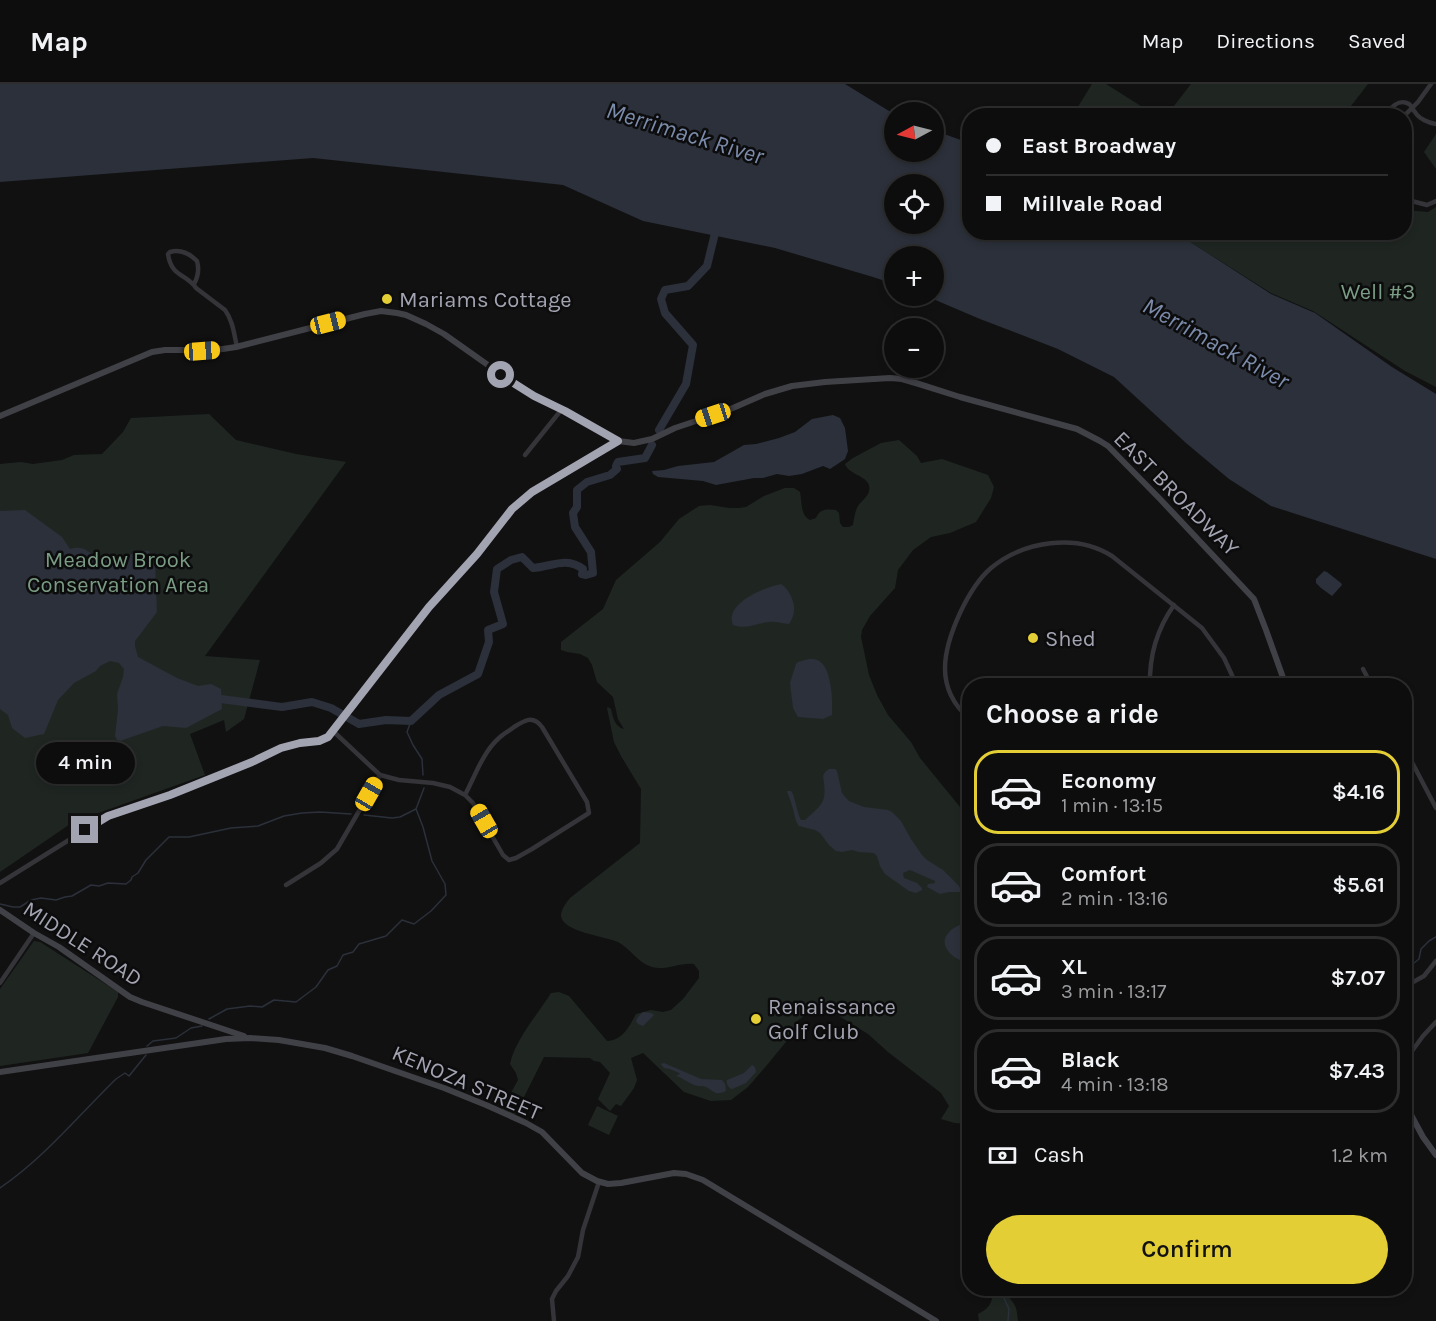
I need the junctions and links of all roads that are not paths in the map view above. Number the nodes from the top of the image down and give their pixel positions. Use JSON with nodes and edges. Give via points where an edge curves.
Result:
{"nodes":[{"id":1,"x":1431,"y":84,"type":"edge"},
{"id":2,"x":1412,"y":107,"type":"junction"},
{"id":3,"x":1391,"y":108,"type":"edge"},
{"id":4,"x":1436,"y":124,"type":"edge"},
{"id":5,"x":1412,"y":201,"type":"edge"},
{"id":6,"x":1436,"y":201,"type":"edge"},
{"id":7,"x":194,"y":284,"type":"junction"},
{"id":8,"x":237,"y":347,"type":"junction"},
{"id":9,"x":562,"y":409,"type":"junction"},
{"id":10,"x":0,"y":416,"type":"edge"},
{"id":11,"x":618,"y":441,"type":"junction"},
{"id":12,"x":525,"y":455,"type":"dead end"},
{"id":13,"x":1174,"y":605,"type":"junction"},
{"id":14,"x":1363,"y":669,"type":"dead end"},
{"id":15,"x":1150,"y":678,"type":"edge"},
{"id":16,"x":1233,"y":678,"type":"edge"},
{"id":17,"x":1283,"y":678,"type":"edge"},
{"id":18,"x":1368,"y":678,"type":"edge"},
{"id":19,"x":962,"y":710,"type":"edge"},
{"id":20,"x":333,"y":731,"type":"junction"},
{"id":21,"x":1412,"y":762,"type":"edge"},
{"id":22,"x":380,"y":775,"type":"junction"},
{"id":23,"x":465,"y":795,"type":"junction"},
{"id":24,"x":1436,"y":808,"type":"edge"},
{"id":25,"x":0,"y":883,"type":"edge"},
{"id":26,"x":286,"y":885,"type":"dead end"},
{"id":27,"x":0,"y":910,"type":"edge"},
{"id":28,"x":34,"y":933,"type":"junction"},
{"id":29,"x":1436,"y":961,"type":"edge"},
{"id":30,"x":0,"y":983,"type":"edge"},
{"id":31,"x":1412,"y":983,"type":"edge"},
{"id":32,"x":1436,"y":1022,"type":"edge"},
{"id":33,"x":250,"y":1038,"type":"junction"},
{"id":34,"x":1412,"y":1051,"type":"edge"},
{"id":35,"x":0,"y":1072,"type":"edge"},
{"id":36,"x":1412,"y":1116,"type":"edge"},
{"id":37,"x":1436,"y":1155,"type":"edge"},
{"id":38,"x":599,"y":1182,"type":"junction"},
{"id":39,"x":554,"y":1321,"type":"edge"},
{"id":40,"x":936,"y":1321,"type":"edge"}],
"edges":[{"from":1,"to":2,"type":"street"},
{"from":2,"to":3,"type":"street","via":[[1401,103]]},
{"from":2,"to":4,"type":"street","via":[[1419,117]]},
{"from":5,"to":6,"type":"street","via":[[1426,205]]},
{"from":7,"to":7,"type":"street","via":[[173,268],[168,258],[170,252],[185,252],[197,261]]},
{"from":7,"to":8,"type":"street","via":[[228,314]]},
{"from":8,"to":9,"type":"street","via":[[365,314],[397,313],[432,327],[519,387]]},
{"from":8,"to":10,"type":"street","via":[[152,352]]},
{"from":9,"to":11,"type":"street"},
{"from":9,"to":12,"type":"street"},
{"from":11,"to":17,"type":"street","name":"EAST BROADWAY","via":[[652,439],[792,387],[879,378],[902,379],[1077,429],[1115,453],[1248,592],[1257,604]]},
{"from":11,"to":20,"type":"street","via":[[532,492],[512,509],[429,607]]},
{"from":13,"to":15,"type":"street","via":[[1156,638]]},
{"from":13,"to":16,"type":"street","via":[[1210,637]]},
{"from":13,"to":19,"type":"street","via":[[1112,556],[1089,546],[1068,542],[1046,544],[1016,553],[975,585],[948,644],[948,686]]},
{"from":14,"to":18,"type":"street"},
{"from":20,"to":22,"type":"street"},
{"from":20,"to":25,"type":"street","via":[[324,740],[281,748],[170,795],[108,816]]},
{"from":21,"to":24,"type":"street"},
{"from":22,"to":23,"type":"street","via":[[433,783]]},
{"from":22,"to":26,"type":"street","via":[[337,849]]},
{"from":23,"to":23,"type":"street","via":[[493,744],[533,719],[542,727],[590,813],[509,860]]},
{"from":27,"to":28,"type":"street","name":"MIDDLE ROAD"},
{"from":28,"to":30,"type":"street"},
{"from":28,"to":33,"type":"street","name":"MIDDLE ROAD","via":[[59,946],[130,997]]},
{"from":29,"to":31,"type":"street","via":[[1424,976]]},
{"from":32,"to":34,"type":"street"},
{"from":33,"to":35,"type":"street","name":"KENOZA STREET"},
{"from":33,"to":38,"type":"street","name":"KENOZA STREET","via":[[341,1052],[486,1105],[537,1129],[582,1173]]},
{"from":36,"to":37,"type":"street"},
{"from":38,"to":39,"type":"street","via":[[582,1230],[578,1257],[552,1299]]},
{"from":38,"to":40,"type":"street","via":[[621,1183],[674,1173],[698,1178]]}]}
